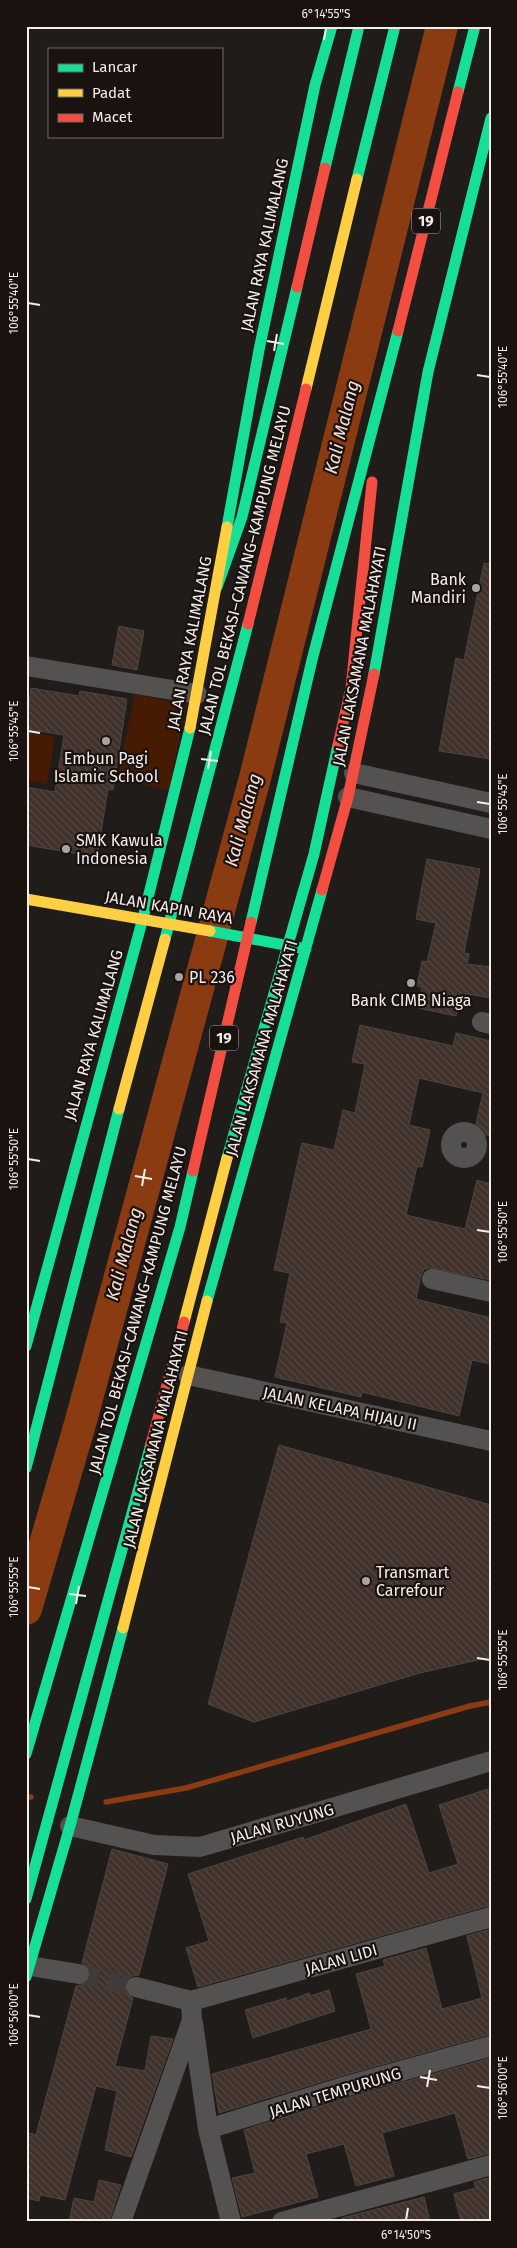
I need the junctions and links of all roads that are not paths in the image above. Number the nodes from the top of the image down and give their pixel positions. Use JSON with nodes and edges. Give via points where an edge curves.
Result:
{"nodes":[{"id":1,"x":332,"y":26,"type":"edge"},
{"id":2,"x":359,"y":26,"type":"edge"},
{"id":3,"x":395,"y":26,"type":"edge"},
{"id":4,"x":475,"y":26,"type":"edge"},
{"id":5,"x":491,"y":118,"type":"edge"},
{"id":6,"x":377,"y":416,"type":"junction"},
{"id":7,"x":217,"y":587,"type":"junction"},
{"id":8,"x":26,"y":666,"type":"edge"},
{"id":9,"x":197,"y":694,"type":"junction"},
{"id":10,"x":354,"y":773,"type":"junction"},
{"id":11,"x":348,"y":797,"type":"junction"},
{"id":12,"x":491,"y":803,"type":"edge"},
{"id":13,"x":491,"y":829,"type":"edge"},
{"id":14,"x":26,"y":900,"type":"edge"},
{"id":15,"x":143,"y":918,"type":"junction"},
{"id":16,"x":306,"y":949,"type":"junction"},
{"id":17,"x":432,"y":1279,"type":"dead end"},
{"id":18,"x":491,"y":1292,"type":"edge"},
{"id":19,"x":26,"y":1346,"type":"edge"},
{"id":20,"x":188,"y":1376,"type":"junction"},
{"id":21,"x":491,"y":1442,"type":"edge"},
{"id":22,"x":26,"y":1468,"type":"edge"},
{"id":23,"x":26,"y":1754,"type":"edge"},
{"id":24,"x":491,"y":1762,"type":"edge"},
{"id":25,"x":70,"y":1820,"type":"junction"},
{"id":26,"x":26,"y":1899,"type":"edge"},
{"id":27,"x":491,"y":1917,"type":"edge"},
{"id":28,"x":28,"y":1971,"type":"edge"},
{"id":29,"x":79,"y":1974,"type":"tunnel mouth"},
{"id":30,"x":136,"y":1987,"type":"tunnel mouth"},
{"id":31,"x":192,"y":2011,"type":"junction"},
{"id":32,"x":491,"y":2046,"type":"edge"},
{"id":33,"x":208,"y":2129,"type":"junction"},
{"id":34,"x":491,"y":2165,"type":"edge"},
{"id":35,"x":315,"y":2217,"type":"edge"},
{"id":36,"x":121,"y":2222,"type":"edge"},
{"id":37,"x":231,"y":2222,"type":"edge"},
{"id":38,"x":282,"y":2222,"type":"edge"}],
"edges":[{"from":1,"to":7,"type":"main road","name":"JALAN RAYA KALIMALANG","via":[[315,85],[259,350]]},
{"from":2,"to":7,"type":"main road","via":[[242,517]]},
{"from":3,"to":22,"type":"main road","name":"JALAN TOL BEKASI–CAWANG–KAMPUNG MELAYU","via":[[224,720],[109,1144]]},
{"from":4,"to":6,"type":"main road","name":"JALAN TOL BEKASI–CAWANG–KAMPUNG MELAYU","number":"19"},
{"from":5,"to":10,"type":"main road","name":"JALAN LAKSAMANA MALAHAYATI","via":[[428,372]]},
{"from":6,"to":23,"type":"main road","name":"JALAN TOL BEKASI–CAWANG–KAMPUNG MELAYU","number":"19","via":[[312,660],[180,1227]]},
{"from":6,"to":26,"type":"main road","via":[[351,688],[332,779]]},
{"from":7,"to":9,"type":"main road","name":"JALAN RAYA KALIMALANG"},
{"from":8,"to":9,"type":"street"},
{"from":9,"to":15,"type":"main road","name":"JALAN RAYA KALIMALANG"},
{"from":10,"to":11,"type":"main road","name":"JALAN LAKSAMANA MALAHAYATI"},
{"from":10,"to":12,"type":"street"},
{"from":11,"to":13,"type":"street"},
{"from":11,"to":16,"type":"main road","name":"JALAN LAKSAMANA MALAHAYATI"},
{"from":14,"to":15,"type":"main road","name":"JALAN KAPIN RAYA"},
{"from":15,"to":16,"type":"main road","name":"JALAN KAPIN RAYA"},
{"from":15,"to":19,"type":"main road","name":"JALAN RAYA KALIMALANG"},
{"from":16,"to":20,"type":"main road","name":"JALAN LAKSAMANA MALAHAYATI"},
{"from":17,"to":18,"type":"street"},
{"from":20,"to":21,"type":"street","name":"JALAN KELAPA HIJAU II"},
{"from":20,"to":25,"type":"main road","name":"JALAN LAKSAMANA MALAHAYATI"},
{"from":24,"to":25,"type":"street","name":"JALAN RUYUNG","via":[[200,1846],[154,1845]]},
{"from":25,"to":28,"type":"main road","name":"JALAN LAKSAMANA MALAHAYATI"},
{"from":27,"to":31,"type":"street","name":"JALAN LIDI"},
{"from":28,"to":29,"type":"street"},
{"from":30,"to":31,"type":"street"},
{"from":31,"to":33,"type":"street"},
{"from":31,"to":36,"type":"street"},
{"from":32,"to":33,"type":"street","name":"JALAN TEMPURUNG"},
{"from":33,"to":37,"type":"street"},
{"from":34,"to":35,"type":"street"},
{"from":35,"to":38,"type":"street"}]}
